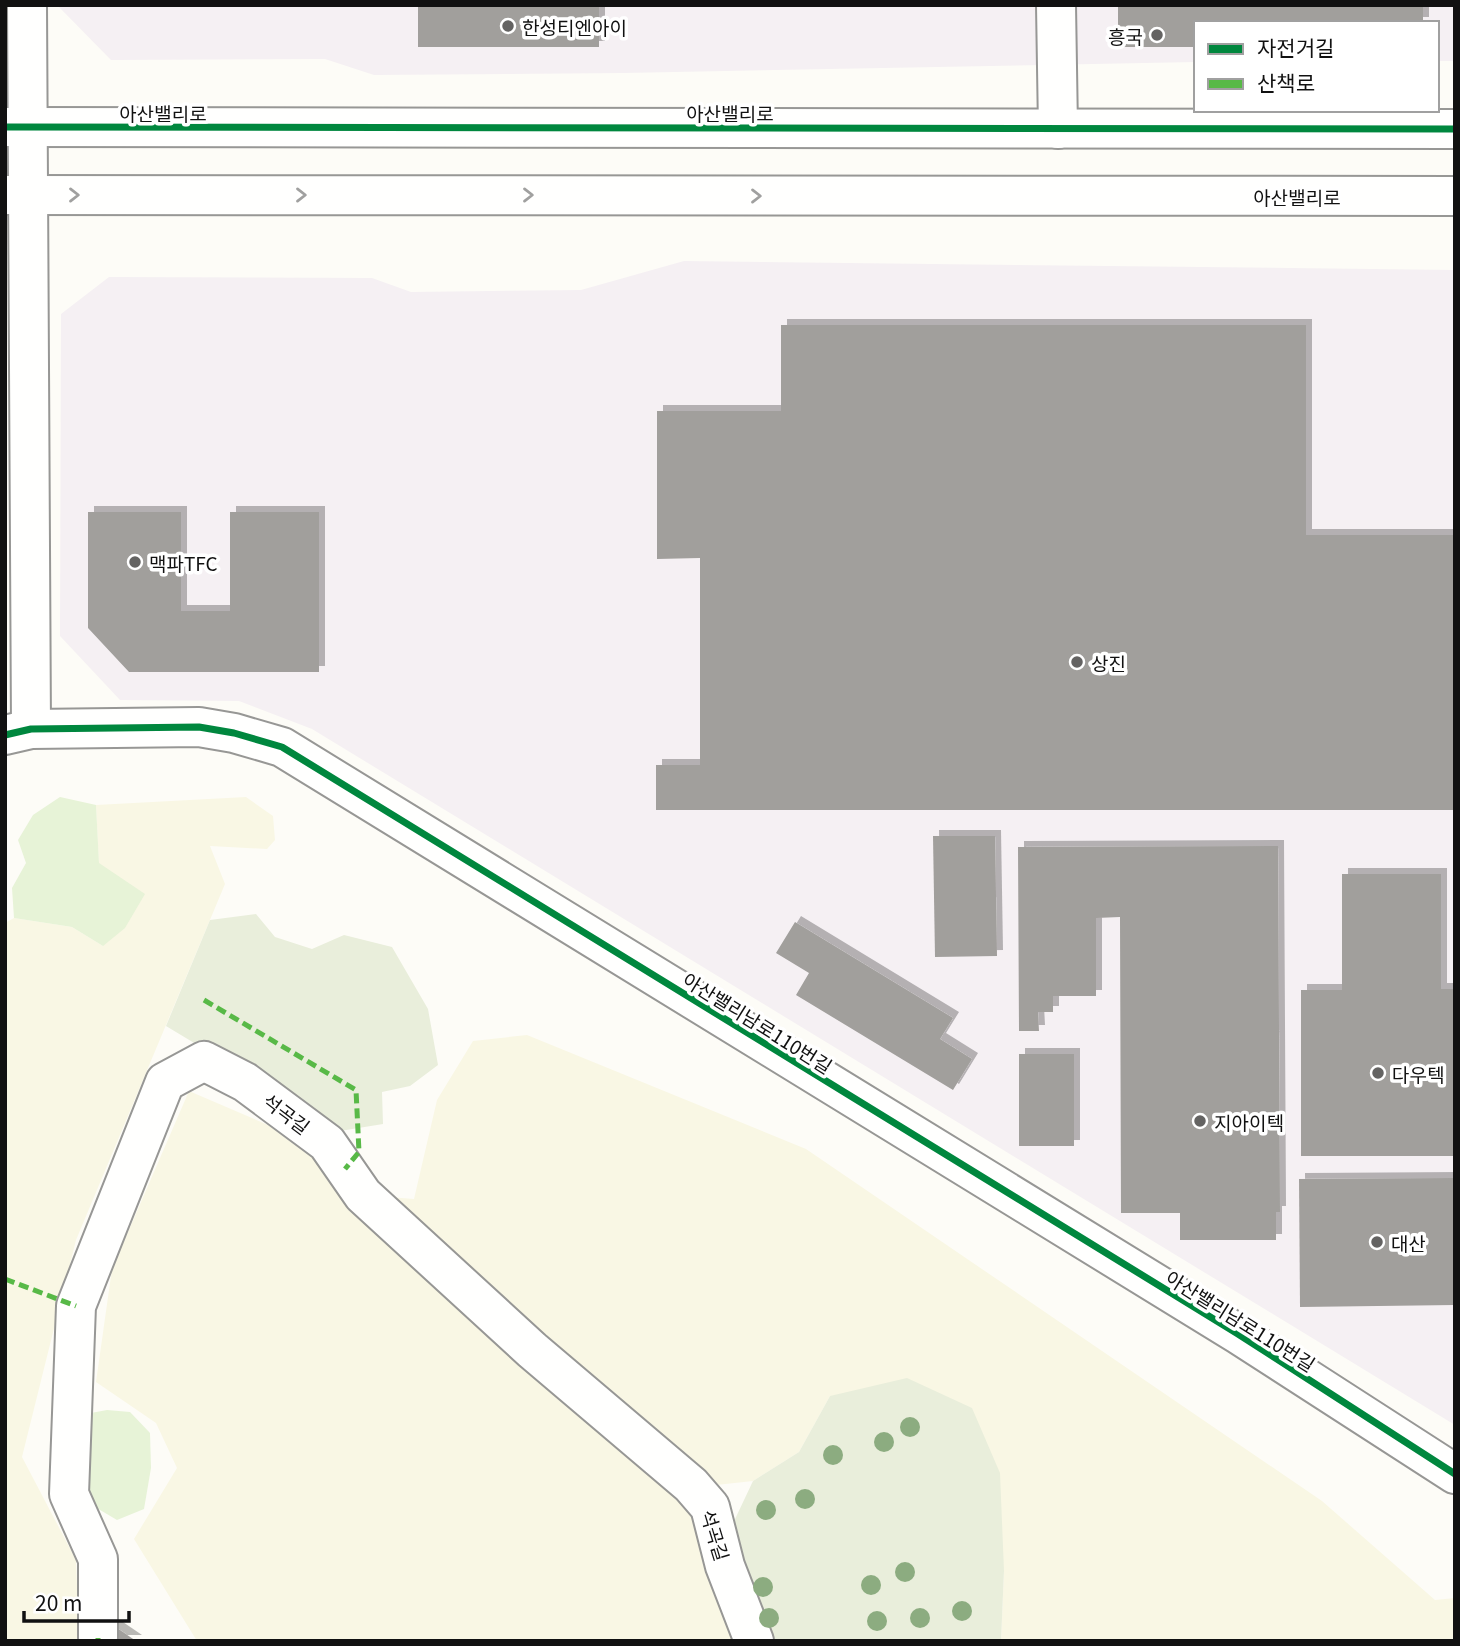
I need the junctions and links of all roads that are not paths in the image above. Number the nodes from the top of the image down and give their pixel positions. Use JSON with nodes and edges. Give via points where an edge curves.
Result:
{"nodes":[{"id":1,"x":27,"y":5,"type":"edge"},
{"id":2,"x":1056,"y":5,"type":"edge"},
{"id":3,"x":16,"y":127,"type":"edge"},
{"id":4,"x":1058,"y":129,"type":"junction"},
{"id":5,"x":1455,"y":129,"type":"edge"},
{"id":6,"x":16,"y":195,"type":"edge"},
{"id":7,"x":1455,"y":196,"type":"edge"},
{"id":8,"x":18,"y":732,"type":"edge"},
{"id":9,"x":1455,"y":1474,"type":"edge"},
{"id":10,"x":99,"y":1638,"type":"dead end"},
{"id":11,"x":754,"y":1641,"type":"edge"}],
"edges":[{"from":1,"to":3,"type":"street"},
{"from":2,"to":4,"type":"street"},
{"from":3,"to":4,"type":"street","name":"아산밸리로"},
{"from":3,"to":6,"type":"street"},
{"from":4,"to":5,"type":"street","name":"아산밸리로"},
{"from":6,"to":7,"type":"street","name":"아산밸리로","one_way":true},
{"from":6,"to":8,"type":"street"},
{"from":8,"to":9,"type":"street","name":"아산밸리남로110번길","via":[[199,727],[282,747],[1238,1334]]},
{"from":10,"to":11,"type":"street","name":"석곡길","via":[[99,1559],[69,1494],[76,1306],[164,1082],[204,1061],[245,1082],[327,1143],[363,1195],[532,1350],[691,1485],[710,1507],[725,1566]]}]}
